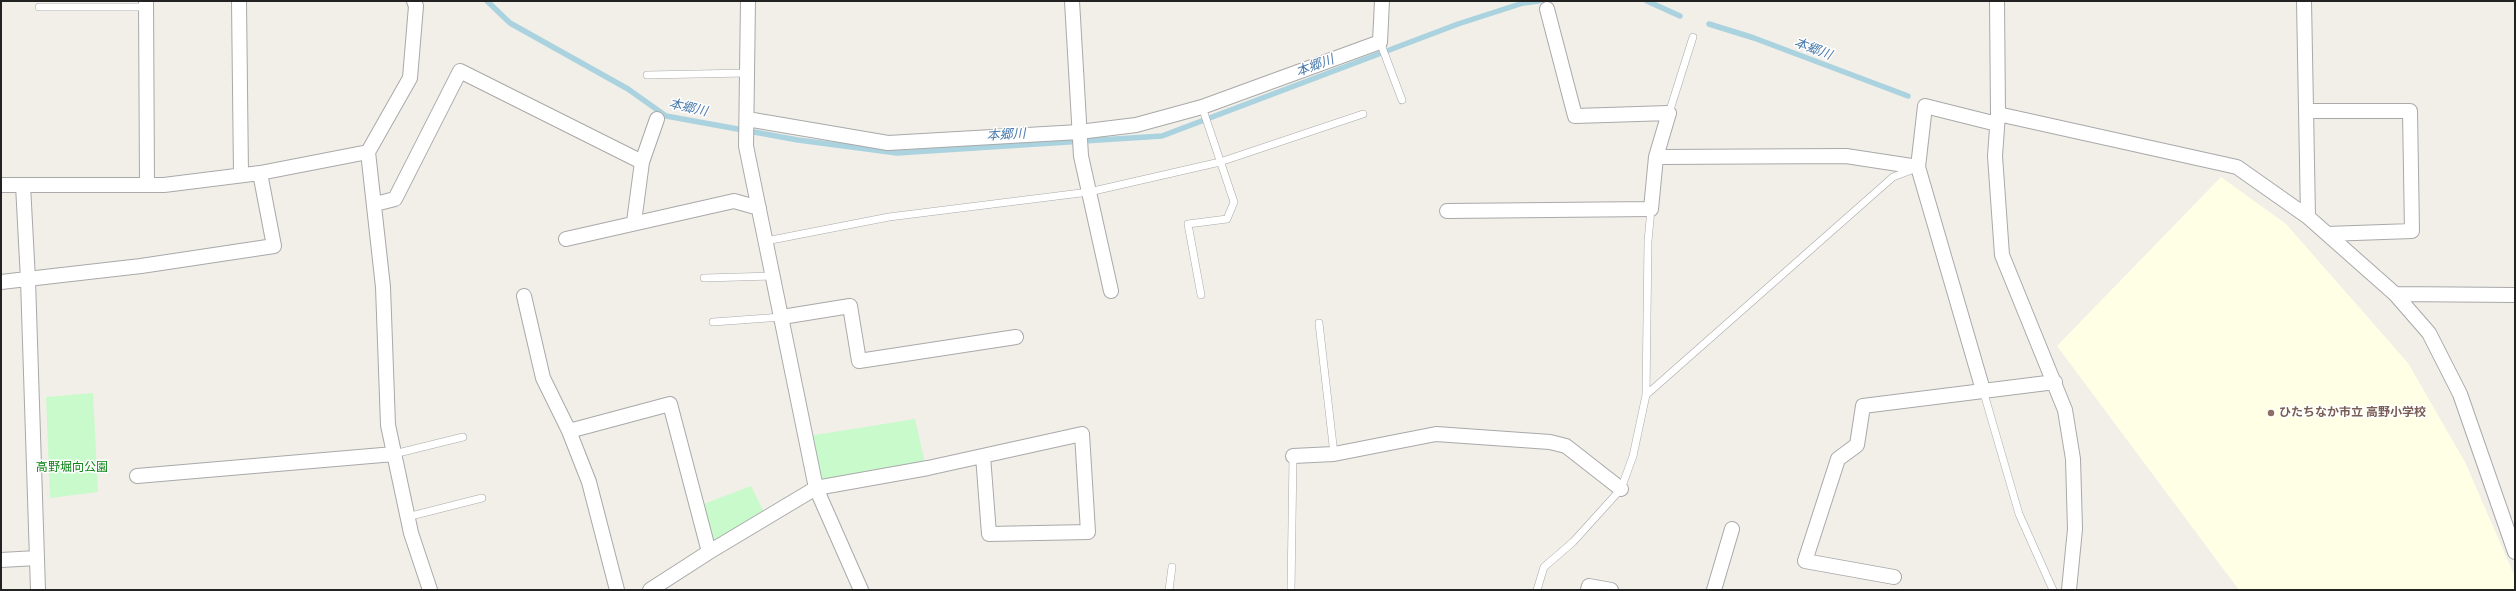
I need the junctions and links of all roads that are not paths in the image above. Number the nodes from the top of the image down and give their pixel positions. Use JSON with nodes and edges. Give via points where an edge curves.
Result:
{"nodes":[{"id":1,"x":239,"y":1,"type":"edge"},
{"id":2,"x":414,"y":1,"type":"edge"},
{"id":3,"x":748,"y":1,"type":"edge"},
{"id":4,"x":1072,"y":1,"type":"edge"},
{"id":5,"x":1382,"y":1,"type":"edge"},
{"id":6,"x":1997,"y":1,"type":"edge"},
{"id":7,"x":2304,"y":1,"type":"edge"},
{"id":8,"x":146,"y":4,"type":"edge"},
{"id":9,"x":39,"y":7,"type":"dead end"},
{"id":10,"x":1547,"y":9,"type":"dead end"},
{"id":11,"x":1694,"y":37,"type":"dead end"},
{"id":12,"x":1380,"y":42,"type":"junction"},
{"id":13,"x":748,"y":73,"type":"junction"},
{"id":14,"x":647,"y":75,"type":"dead end"},
{"id":15,"x":1402,"y":100,"type":"dead end"},
{"id":16,"x":1202,"y":107,"type":"junction"},
{"id":17,"x":2306,"y":111,"type":"junction"},
{"id":18,"x":1669,"y":113,"type":"junction"},
{"id":19,"x":1363,"y":114,"type":"dead end"},
{"id":20,"x":657,"y":119,"type":"dead end"},
{"id":21,"x":747,"y":119,"type":"junction"},
{"id":22,"x":1997,"y":119,"type":"junction"},
{"id":23,"x":1079,"y":132,"type":"junction"},
{"id":24,"x":368,"y":152,"type":"junction"},
{"id":25,"x":1656,"y":158,"type":"junction"},
{"id":26,"x":642,"y":162,"type":"junction"},
{"id":27,"x":1220,"y":162,"type":"junction"},
{"id":28,"x":1918,"y":167,"type":"junction"},
{"id":29,"x":260,"y":173,"type":"junction"},
{"id":30,"x":241,"y":175,"type":"junction"},
{"id":31,"x":1,"y":184,"type":"edge"},
{"id":32,"x":23,"y":185,"type":"junction"},
{"id":33,"x":147,"y":185,"type":"junction"},
{"id":34,"x":1089,"y":192,"type":"junction"},
{"id":35,"x":375,"y":204,"type":"junction"},
{"id":36,"x":759,"y":208,"type":"junction"},
{"id":37,"x":1651,"y":209,"type":"junction"},
{"id":38,"x":1447,"y":211,"type":"dead end"},
{"id":39,"x":2308,"y":217,"type":"junction"},
{"id":40,"x":634,"y":222,"type":"junction"},
{"id":41,"x":2327,"y":234,"type":"junction"},
{"id":42,"x":566,"y":240,"type":"dead end"},
{"id":43,"x":766,"y":241,"type":"junction"},
{"id":44,"x":773,"y":276,"type":"junction"},
{"id":45,"x":704,"y":278,"type":"dead end"},
{"id":46,"x":28,"y":280,"type":"junction"},
{"id":47,"x":1,"y":282,"type":"edge"},
{"id":48,"x":1111,"y":291,"type":"dead end"},
{"id":49,"x":2395,"y":294,"type":"junction"},
{"id":50,"x":1201,"y":295,"type":"dead end"},
{"id":51,"x":2515,"y":295,"type":"edge"},
{"id":52,"x":524,"y":296,"type":"dead end"},
{"id":53,"x":782,"y":317,"type":"junction"},
{"id":54,"x":713,"y":322,"type":"dead end"},
{"id":55,"x":1319,"y":323,"type":"dead end"},
{"id":56,"x":1016,"y":337,"type":"dead end"},
{"id":57,"x":2055,"y":382,"type":"junction"},
{"id":58,"x":1983,"y":390,"type":"junction"},
{"id":59,"x":1646,"y":395,"type":"junction"},
{"id":60,"x":569,"y":430,"type":"junction"},
{"id":61,"x":463,"y":437,"type":"dead end"},
{"id":62,"x":394,"y":454,"type":"junction"},
{"id":63,"x":1334,"y":454,"type":"junction"},
{"id":64,"x":984,"y":456,"type":"junction"},
{"id":65,"x":1293,"y":456,"type":"joint"},
{"id":66,"x":137,"y":476,"type":"dead end"},
{"id":67,"x":816,"y":488,"type":"junction"},
{"id":68,"x":1621,"y":489,"type":"junction"},
{"id":69,"x":482,"y":498,"type":"dead end"},
{"id":70,"x":407,"y":517,"type":"junction"},
{"id":71,"x":1732,"y":529,"type":"dead end"},
{"id":72,"x":709,"y":552,"type":"junction"},
{"id":73,"x":2515,"y":552,"type":"edge"},
{"id":74,"x":37,"y":558,"type":"junction"},
{"id":75,"x":1,"y":560,"type":"edge"},
{"id":76,"x":1172,"y":567,"type":"dead end"},
{"id":77,"x":1894,"y":577,"type":"dead end"},
{"id":78,"x":38,"y":590,"type":"edge"},
{"id":79,"x":430,"y":590,"type":"edge"},
{"id":80,"x":616,"y":590,"type":"edge"},
{"id":81,"x":650,"y":590,"type":"edge"},
{"id":82,"x":861,"y":590,"type":"edge"},
{"id":83,"x":1169,"y":590,"type":"edge"},
{"id":84,"x":1291,"y":590,"type":"edge"},
{"id":85,"x":1536,"y":590,"type":"edge"},
{"id":86,"x":1588,"y":590,"type":"edge"},
{"id":87,"x":1611,"y":590,"type":"edge"},
{"id":88,"x":1714,"y":590,"type":"edge"},
{"id":89,"x":2053,"y":590,"type":"edge"},
{"id":90,"x":2069,"y":590,"type":"edge"}],
"edges":[{"from":1,"to":30,"type":"street"},
{"from":2,"to":24,"type":"street","via":[[416,6],[410,78]]},
{"from":3,"to":13,"type":"street"},
{"from":4,"to":23,"type":"street"},
{"from":5,"to":12,"type":"street"},
{"from":6,"to":22,"type":"street"},
{"from":7,"to":17,"type":"street"},
{"from":8,"to":9,"type":"lane"},
{"from":8,"to":33,"type":"street"},
{"from":10,"to":18,"type":"street","via":[[1574,116]]},
{"from":11,"to":18,"type":"lane"},
{"from":12,"to":15,"type":"lane"},
{"from":12,"to":16,"type":"street"},
{"from":13,"to":14,"type":"lane"},
{"from":13,"to":21,"type":"street"},
{"from":16,"to":23,"type":"street","via":[[1136,125]]},
{"from":16,"to":27,"type":"lane"},
{"from":17,"to":39,"type":"street"},
{"from":17,"to":41,"type":"street","via":[[2410,111],[2412,231]]},
{"from":18,"to":25,"type":"street"},
{"from":19,"to":27,"type":"lane"},
{"from":20,"to":26,"type":"street"},
{"from":21,"to":23,"type":"street","via":[[888,143]]},
{"from":21,"to":36,"type":"street","via":[[746,146]]},
{"from":22,"to":28,"type":"street","via":[[1925,106]]},
{"from":22,"to":39,"type":"street","via":[[2237,167]]},
{"from":22,"to":57,"type":"street","via":[[1995,156],[2002,255]]},
{"from":23,"to":34,"type":"street"},
{"from":24,"to":29,"type":"street"},
{"from":24,"to":35,"type":"street"},
{"from":25,"to":28,"type":"street","via":[[1846,156]]},
{"from":25,"to":37,"type":"street"},
{"from":26,"to":35,"type":"street","via":[[460,71],[395,199]]},
{"from":26,"to":40,"type":"street"},
{"from":27,"to":34,"type":"lane"},
{"from":27,"to":50,"type":"lane","via":[[1234,202],[1226,219],[1188,224]]},
{"from":28,"to":58,"type":"street"},
{"from":28,"to":59,"type":"lane","via":[[1893,177]]},
{"from":29,"to":30,"type":"street"},
{"from":29,"to":46,"type":"street","via":[[274,246]]},
{"from":30,"to":33,"type":"street"},
{"from":31,"to":32,"type":"street"},
{"from":32,"to":33,"type":"street"},
{"from":32,"to":46,"type":"street"},
{"from":34,"to":43,"type":"lane","via":[[889,217]]},
{"from":34,"to":48,"type":"street"},
{"from":35,"to":62,"type":"street","via":[[382,287],[388,425]]},
{"from":36,"to":40,"type":"street","via":[[734,201]]},
{"from":36,"to":43,"type":"street"},
{"from":37,"to":38,"type":"street"},
{"from":37,"to":59,"type":"lane","via":[[1648,241]]},
{"from":39,"to":41,"type":"street"},
{"from":40,"to":42,"type":"street"},
{"from":41,"to":49,"type":"street"},
{"from":43,"to":44,"type":"street"},
{"from":44,"to":45,"type":"lane"},
{"from":44,"to":53,"type":"street"},
{"from":46,"to":47,"type":"street"},
{"from":46,"to":74,"type":"street"},
{"from":49,"to":51,"type":"street"},
{"from":49,"to":73,"type":"street","via":[[2429,333],[2460,394]]},
{"from":52,"to":60,"type":"street","via":[[544,378]]},
{"from":53,"to":54,"type":"lane"},
{"from":53,"to":56,"type":"street","via":[[850,306],[859,360]]},
{"from":53,"to":67,"type":"street"},
{"from":55,"to":63,"type":"lane"},
{"from":57,"to":58,"type":"street"},
{"from":57,"to":90,"type":"street","via":[[2065,410],[2073,459],[2075,529]]},
{"from":58,"to":77,"type":"street","via":[[1863,406],[1857,445],[1838,459],[1805,561]]},
{"from":58,"to":89,"type":"lane","via":[[2019,514]]},
{"from":59,"to":68,"type":"lane","via":[[1633,456]]},
{"from":60,"to":72,"type":"street","via":[[670,404]]},
{"from":60,"to":80,"type":"street","via":[[589,482]]},
{"from":61,"to":62,"type":"lane"},
{"from":62,"to":66,"type":"street"},
{"from":62,"to":70,"type":"street"},
{"from":63,"to":65,"type":"street"},
{"from":63,"to":68,"type":"street","via":[[1436,434],[1550,442],[1566,446]]},
{"from":64,"to":64,"type":"street","via":[[1082,434],[1088,532],[989,534]]},
{"from":64,"to":67,"type":"street"},
{"from":65,"to":84,"type":"lane"},
{"from":67,"to":72,"type":"street"},
{"from":67,"to":82,"type":"street"},
{"from":68,"to":85,"type":"lane","via":[[1573,542],[1544,567]]},
{"from":69,"to":70,"type":"lane"},
{"from":70,"to":79,"type":"street"},
{"from":71,"to":88,"type":"street"},
{"from":72,"to":81,"type":"street"},
{"from":74,"to":75,"type":"street"},
{"from":74,"to":78,"type":"street"},
{"from":76,"to":83,"type":"lane"},
{"from":86,"to":87,"type":"street","via":[[1589,586]]}]}
